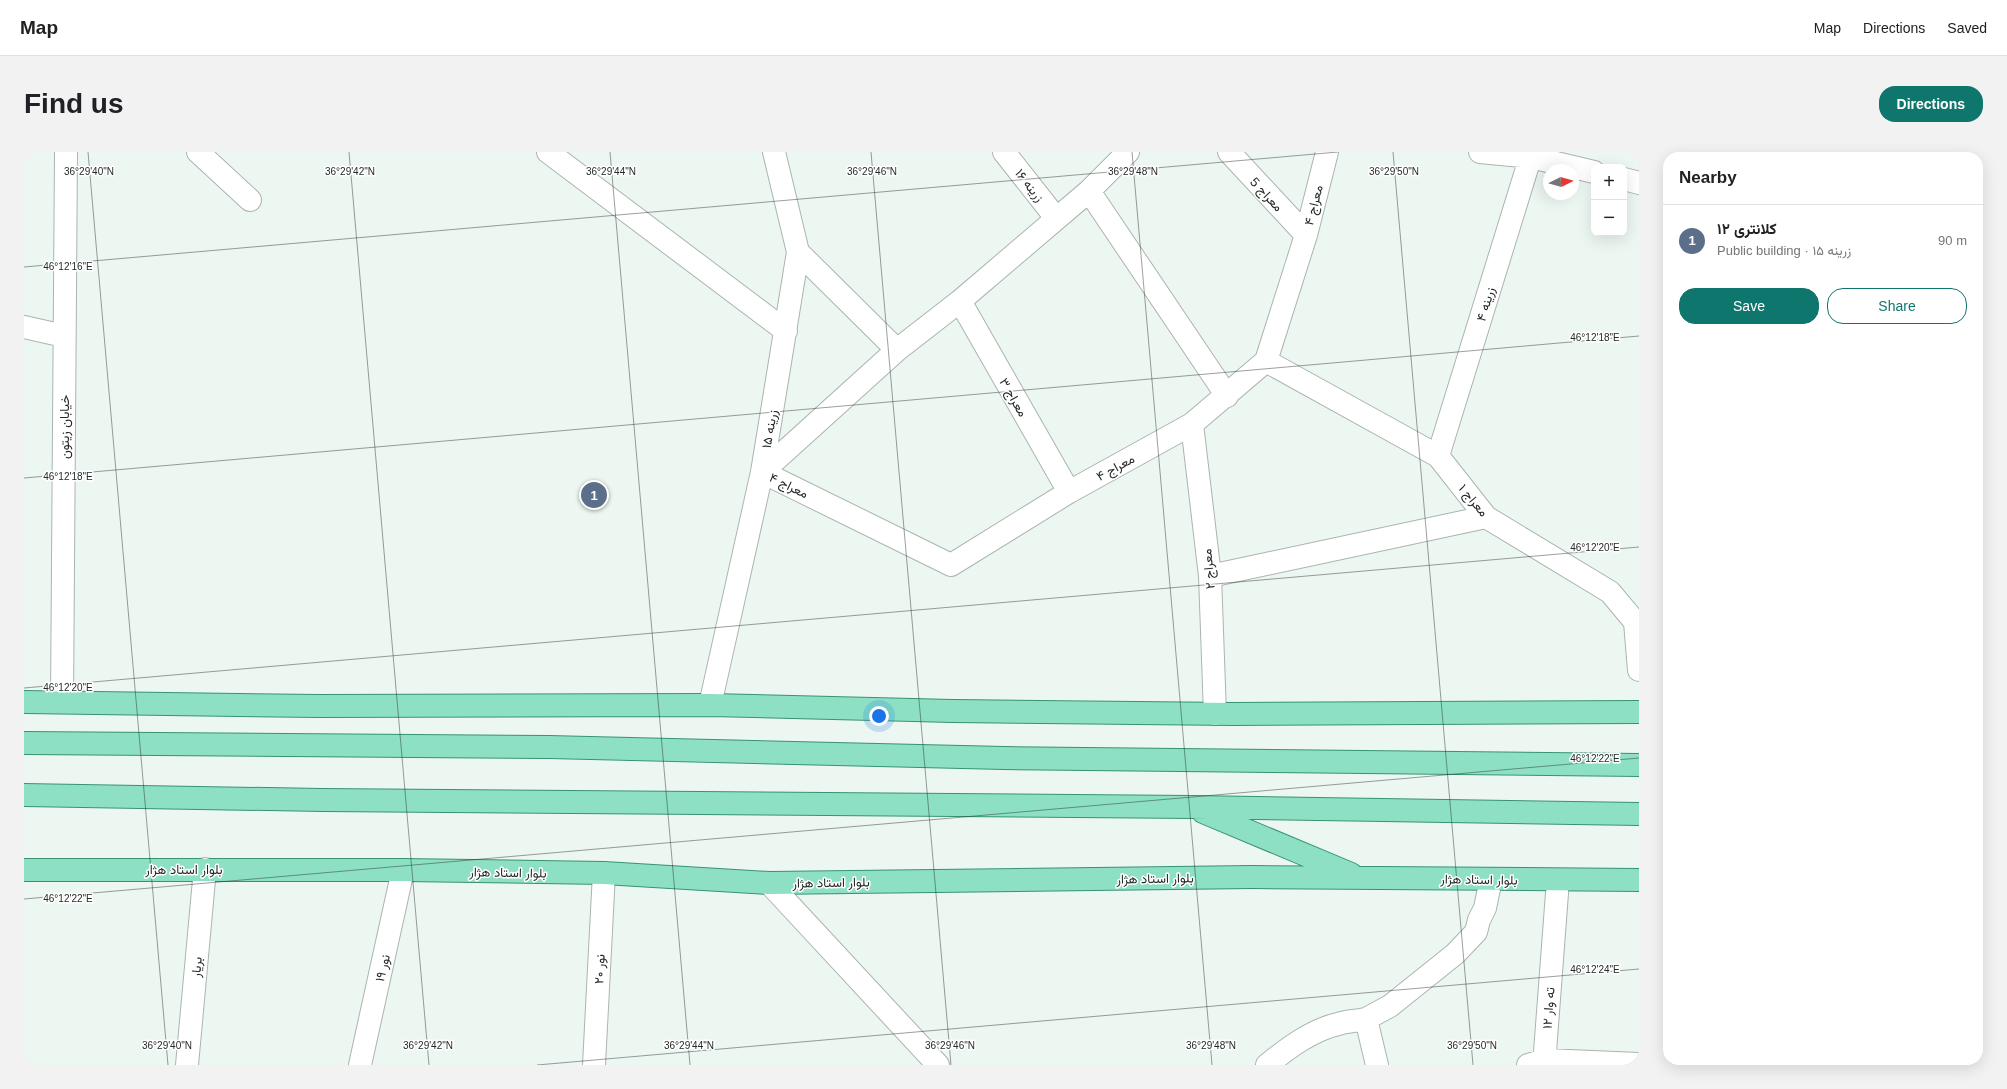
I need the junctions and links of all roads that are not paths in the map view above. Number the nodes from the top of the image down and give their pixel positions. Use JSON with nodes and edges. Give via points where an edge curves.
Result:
{"nodes":[{"id":1,"x":82,"y":152,"type":"edge"},
{"id":2,"x":198,"y":152,"type":"edge"},
{"id":3,"x":548,"y":152,"type":"edge"},
{"id":4,"x":774,"y":152,"type":"edge"},
{"id":5,"x":1004,"y":152,"type":"edge"},
{"id":6,"x":1128,"y":152,"type":"edge"},
{"id":7,"x":1229,"y":152,"type":"edge"},
{"id":8,"x":1327,"y":152,"type":"edge"},
{"id":9,"x":1480,"y":152,"type":"edge"},
{"id":10,"x":1532,"y":154,"type":"edge"},
{"id":11,"x":66,"y":159,"type":"edge"},
{"id":12,"x":1591,"y":171,"type":"edge"},
{"id":13,"x":1627,"y":181,"type":"edge"},
{"id":14,"x":1639,"y":183,"type":"edge"},
{"id":15,"x":1089,"y":191,"type":"junction"},
{"id":16,"x":250,"y":200,"type":"dead end"},
{"id":17,"x":1056,"y":218,"type":"junction"},
{"id":18,"x":1306,"y":235,"type":"junction"},
{"id":19,"x":798,"y":252,"type":"junction"},
{"id":20,"x":960,"y":301,"type":"junction"},
{"id":21,"x":24,"y":327,"type":"edge"},
{"id":22,"x":786,"y":331,"type":"junction"},
{"id":23,"x":64,"y":336,"type":"junction"},
{"id":24,"x":897,"y":350,"type":"junction"},
{"id":25,"x":1266,"y":361,"type":"junction"},
{"id":26,"x":1227,"y":396,"type":"junction"},
{"id":27,"x":1192,"y":424,"type":"junction"},
{"id":28,"x":1438,"y":456,"type":"junction"},
{"id":29,"x":762,"y":472,"type":"junction"},
{"id":30,"x":1069,"y":492,"type":"junction"},
{"id":31,"x":1486,"y":517,"type":"junction"},
{"id":32,"x":1210,"y":576,"type":"junction"},
{"id":33,"x":1639,"y":670,"type":"edge"},
{"id":34,"x":24,"y":702,"type":"edge"},
{"id":35,"x":62,"y":702,"type":"junction"},
{"id":36,"x":710,"y":705,"type":"junction"},
{"id":37,"x":1639,"y":712,"type":"edge"},
{"id":38,"x":1215,"y":714,"type":"junction"},
{"id":39,"x":24,"y":743,"type":"edge"},
{"id":40,"x":1639,"y":765,"type":"edge"},
{"id":41,"x":24,"y":795,"type":"edge"},
{"id":42,"x":1193,"y":807,"type":"junction"},
{"id":43,"x":1639,"y":814,"type":"edge"},
{"id":44,"x":205,"y":869,"type":"junction"},
{"id":45,"x":24,"y":870,"type":"edge"},
{"id":46,"x":403,"y":870,"type":"junction"},
{"id":47,"x":604,"y":873,"type":"junction"},
{"id":48,"x":1360,"y":878,"type":"junction"},
{"id":49,"x":1491,"y":879,"type":"junction"},
{"id":50,"x":1558,"y":880,"type":"junction"},
{"id":51,"x":1639,"y":880,"type":"edge"},
{"id":52,"x":770,"y":883,"type":"junction"},
{"id":53,"x":1366,"y":1020,"type":"junction"},
{"id":54,"x":1539,"y":1063,"type":"edge"},
{"id":55,"x":1639,"y":1064,"type":"edge"},
{"id":56,"x":187,"y":1065,"type":"edge"},
{"id":57,"x":360,"y":1065,"type":"edge"},
{"id":58,"x":594,"y":1065,"type":"edge"},
{"id":59,"x":938,"y":1065,"type":"edge"},
{"id":60,"x":1267,"y":1065,"type":"edge"},
{"id":61,"x":1377,"y":1065,"type":"edge"}],
"edges":[{"from":1,"to":11,"type":"street"},
{"from":2,"to":16,"type":"street"},
{"from":3,"to":22,"type":"street"},
{"from":4,"to":19,"type":"street","name":"زرینه ۱۵"},
{"from":5,"to":17,"type":"street","name":"زرینه ۱۶"},
{"from":6,"to":15,"type":"street"},
{"from":7,"to":18,"type":"street","name":"معراج 5"},
{"from":8,"to":18,"type":"street","name":"معراج ۴"},
{"from":9,"to":10,"type":"street"},
{"from":10,"to":12,"type":"street"},
{"from":10,"to":28,"type":"street","name":"زرینه ۴"},
{"from":11,"to":23,"type":"street","name":"خیابان زیتون"},
{"from":13,"to":14,"type":"street"},
{"from":15,"to":17,"type":"street"},
{"from":15,"to":26,"type":"street"},
{"from":17,"to":20,"type":"street"},
{"from":18,"to":25,"type":"street","name":"معراج ۴"},
{"from":19,"to":22,"type":"street","name":"زرینه ۱۵"},
{"from":19,"to":24,"type":"street"},
{"from":20,"to":24,"type":"street"},
{"from":20,"to":30,"type":"street","name":"معراج ۳"},
{"from":21,"to":23,"type":"street"},
{"from":22,"to":29,"type":"street","name":"زرینه ۱۵"},
{"from":23,"to":35,"type":"street","name":"خیابان زیتون"},
{"from":24,"to":29,"type":"street"},
{"from":25,"to":26,"type":"street","name":"معراج ۴"},
{"from":25,"to":28,"type":"street","name":"معراج ۱"},
{"from":26,"to":27,"type":"street","name":"معراج ۴"},
{"from":27,"to":30,"type":"street","name":"معراج ۴"},
{"from":27,"to":32,"type":"street","name":"معراج ۲"},
{"from":28,"to":31,"type":"street","name":"معراج ۱"},
{"from":29,"to":30,"type":"street","name":"معراج ۴","via":[[951,565]]},
{"from":29,"to":36,"type":"street","name":"زرینه ۱۵"},
{"from":31,"to":32,"type":"street"},
{"from":31,"to":33,"type":"street","name":"معراج ۱","via":[[1610,592],[1634,622]]},
{"from":32,"to":38,"type":"street","name":"معراج ۲"},
{"from":34,"to":35,"type":"main road"},
{"from":35,"to":36,"type":"main road","via":[[318,706]]},
{"from":36,"to":38,"type":"main road"},
{"from":37,"to":38,"type":"main road"},
{"from":39,"to":40,"type":"main road","via":[[549,747],[1004,758]]},
{"from":41,"to":42,"type":"main road"},
{"from":42,"to":43,"type":"main road"},
{"from":42,"to":48,"type":"main road"},
{"from":44,"to":45,"type":"main road","name":"بلوار استاد هژار"},
{"from":44,"to":46,"type":"main road","name":"بلوار استاد هژار"},
{"from":44,"to":56,"type":"street","name":"بریار"},
{"from":46,"to":47,"type":"main road","name":"بلوار استاد هژار"},
{"from":46,"to":57,"type":"street","name":"نور ۱۹"},
{"from":47,"to":52,"type":"main road","name":"بلوار استاد هژار"},
{"from":47,"to":58,"type":"street","name":"نور ۲۰"},
{"from":48,"to":49,"type":"main road","name":"بلوار استاد هژار"},
{"from":48,"to":52,"type":"main road","name":"بلوار استاد هژار"},
{"from":49,"to":50,"type":"main road","name":"بلوار استاد هژار"},
{"from":49,"to":53,"type":"street","via":[[1485,908],[1476,932],[1455,954],[1390,1006]]},
{"from":50,"to":51,"type":"main road","name":"بلوار استاد هژار"},
{"from":50,"to":54,"type":"street","name":"ته وار ۱۲"},
{"from":52,"to":59,"type":"street"},
{"from":53,"to":60,"type":"street","via":[[1338,1024],[1314,1034]]},
{"from":53,"to":61,"type":"street"},
{"from":54,"to":55,"type":"street"}]}
